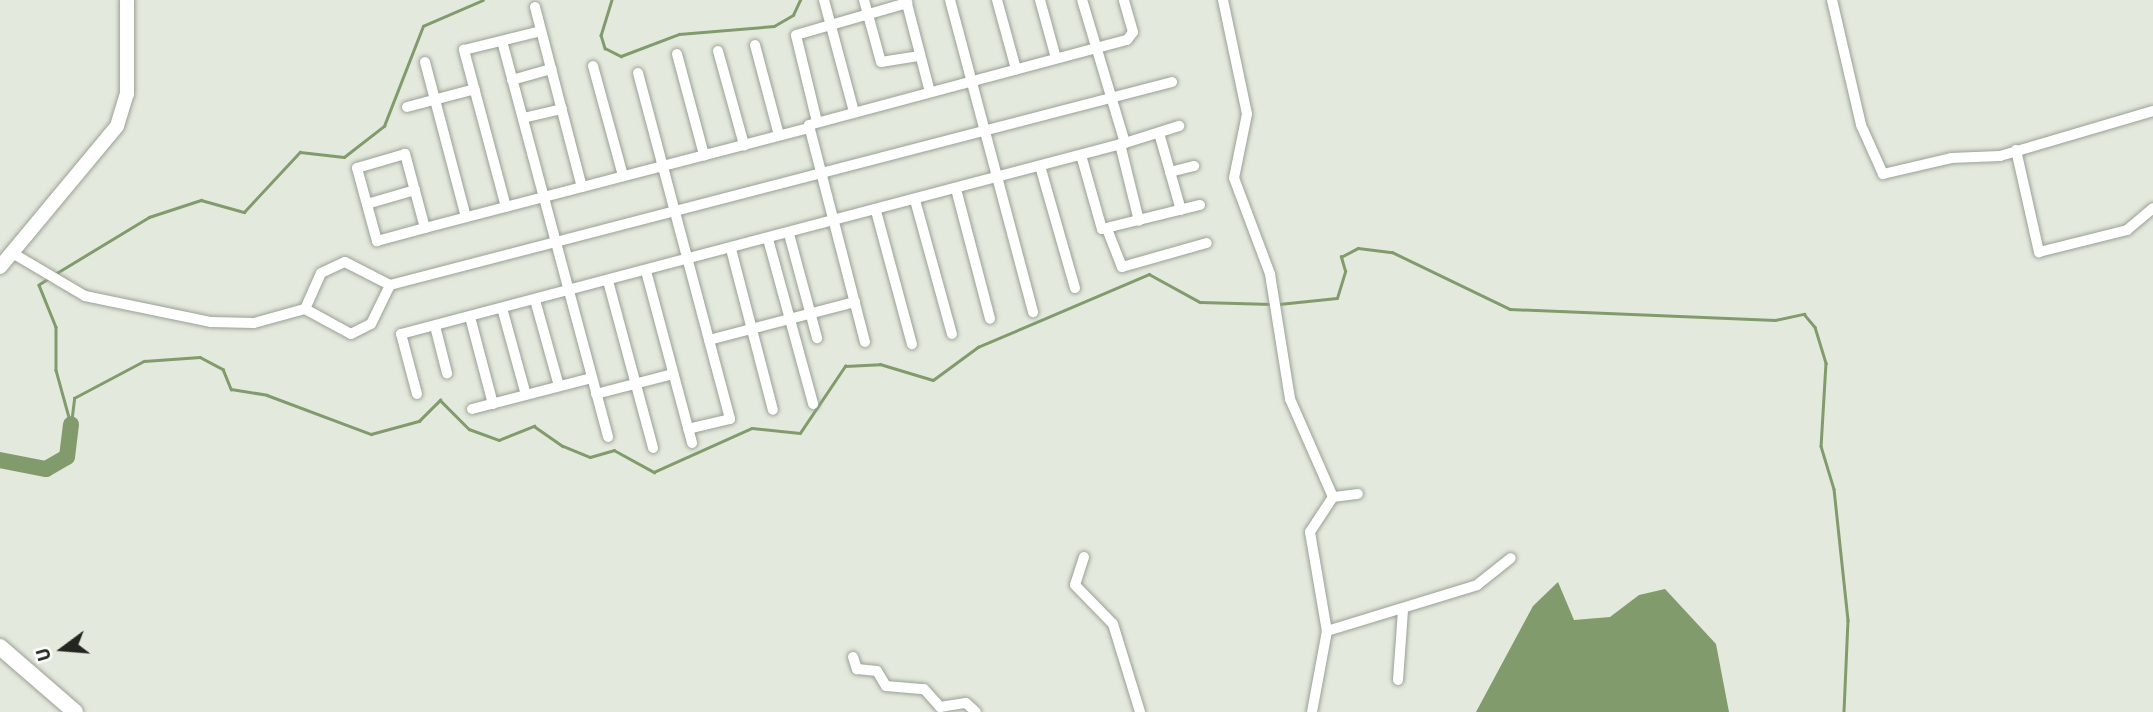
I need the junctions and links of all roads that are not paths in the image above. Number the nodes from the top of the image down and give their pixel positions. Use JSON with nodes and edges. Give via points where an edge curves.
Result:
{"nodes":[{"id":1,"x":127,"y":0,"type":"edge"},
{"id":2,"x":824,"y":0,"type":"edge"},
{"id":3,"x":864,"y":0,"type":"edge"},
{"id":4,"x":950,"y":0,"type":"edge"},
{"id":5,"x":997,"y":0,"type":"edge"},
{"id":6,"x":1040,"y":0,"type":"edge"},
{"id":7,"x":1082,"y":0,"type":"edge"},
{"id":8,"x":1124,"y":0,"type":"edge"},
{"id":9,"x":1223,"y":0,"type":"edge"},
{"id":10,"x":1832,"y":0,"type":"edge"},
{"id":11,"x":906,"y":1,"type":"edge"},
{"id":12,"x":535,"y":7,"type":"dead end"},
{"id":13,"x":868,"y":14,"type":"junction"},
{"id":14,"x":831,"y":24,"type":"junction"},
{"id":15,"x":541,"y":31,"type":"junction"},
{"id":16,"x":502,"y":41,"type":"junction"},
{"id":17,"x":755,"y":45,"type":"dead end"},
{"id":18,"x":1096,"y":48,"type":"junction"},
{"id":19,"x":718,"y":51,"type":"dead end"},
{"id":20,"x":677,"y":54,"type":"dead end"},
{"id":21,"x":920,"y":56,"type":"junction"},
{"id":22,"x":1056,"y":58,"type":"junction"},
{"id":23,"x":425,"y":62,"type":"dead end"},
{"id":24,"x":593,"y":66,"type":"dead end"},
{"id":25,"x":551,"y":69,"type":"junction"},
{"id":26,"x":1016,"y":69,"type":"junction"},
{"id":27,"x":638,"y":73,"type":"dead end"},
{"id":28,"x":512,"y":80,"type":"junction"},
{"id":29,"x":971,"y":81,"type":"junction"},
{"id":30,"x":1172,"y":82,"type":"dead end"},
{"id":31,"x":475,"y":89,"type":"junction"},
{"id":32,"x":930,"y":92,"type":"junction"},
{"id":33,"x":1112,"y":98,"type":"junction"},
{"id":34,"x":435,"y":100,"type":"junction"},
{"id":35,"x":407,"y":107,"type":"dead end"},
{"id":36,"x":562,"y":109,"type":"junction"},
{"id":37,"x":2153,"y":111,"type":"edge"},
{"id":38,"x":854,"y":112,"type":"junction"},
{"id":39,"x":523,"y":118,"type":"junction"},
{"id":40,"x":817,"y":122,"type":"junction"},
{"id":41,"x":1180,"y":126,"type":"dead end"},
{"id":42,"x":808,"y":128,"type":"junction"},
{"id":43,"x":985,"y":130,"type":"junction"},
{"id":44,"x":1159,"y":133,"type":"junction"},
{"id":45,"x":779,"y":135,"type":"junction"},
{"id":46,"x":1122,"y":144,"type":"junction"},
{"id":47,"x":744,"y":145,"type":"junction"},
{"id":48,"x":2016,"y":150,"type":"junction"},
{"id":49,"x":704,"y":155,"type":"junction"},
{"id":50,"x":1081,"y":155,"type":"junction"},
{"id":51,"x":663,"y":166,"type":"junction"},
{"id":52,"x":1040,"y":166,"type":"junction"},
{"id":53,"x":1194,"y":166,"type":"dead end"},
{"id":54,"x":1170,"y":172,"type":"junction"},
{"id":55,"x":623,"y":176,"type":"junction"},
{"id":56,"x":819,"y":176,"type":"junction"},
{"id":57,"x":998,"y":177,"type":"junction"},
{"id":58,"x":582,"y":187,"type":"junction"},
{"id":59,"x":956,"y":189,"type":"junction"},
{"id":60,"x":415,"y":190,"type":"junction"},
{"id":61,"x":544,"y":197,"type":"junction"},
{"id":62,"x":915,"y":200,"type":"junction"},
{"id":63,"x":367,"y":204,"type":"junction"},
{"id":64,"x":1200,"y":205,"type":"dead end"},
{"id":65,"x":506,"y":207,"type":"junction"},
{"id":66,"x":2153,"y":208,"type":"edge"},
{"id":67,"x":1181,"y":210,"type":"junction"},
{"id":68,"x":876,"y":211,"type":"junction"},
{"id":69,"x":675,"y":212,"type":"junction"},
{"id":70,"x":466,"y":218,"type":"junction"},
{"id":71,"x":1139,"y":221,"type":"junction"},
{"id":72,"x":834,"y":222,"type":"junction"},
{"id":73,"x":425,"y":228,"type":"junction"},
{"id":74,"x":1107,"y":229,"type":"junction"},
{"id":75,"x":789,"y":234,"type":"junction"},
{"id":76,"x":768,"y":239,"type":"junction"},
{"id":77,"x":556,"y":242,"type":"junction"},
{"id":78,"x":1208,"y":243,"type":"dead end"},
{"id":79,"x":731,"y":249,"type":"junction"},
{"id":80,"x":14,"y":254,"type":"junction"},
{"id":81,"x":688,"y":260,"type":"junction"},
{"id":82,"x":0,"y":267,"type":"edge"},
{"id":83,"x":646,"y":271,"type":"junction"},
{"id":84,"x":608,"y":281,"type":"junction"},
{"id":85,"x":390,"y":285,"type":"junction"},
{"id":86,"x":1075,"y":288,"type":"dead end"},
{"id":87,"x":569,"y":291,"type":"junction"},
{"id":88,"x":535,"y":300,"type":"junction"},
{"id":89,"x":855,"y":302,"type":"junction"},
{"id":90,"x":502,"y":308,"type":"junction"},
{"id":91,"x":305,"y":309,"type":"junction"},
{"id":92,"x":1034,"y":312,"type":"dead end"},
{"id":93,"x":811,"y":313,"type":"junction"},
{"id":94,"x":470,"y":317,"type":"junction"},
{"id":95,"x":789,"y":319,"type":"junction"},
{"id":96,"x":990,"y":319,"type":"dead end"},
{"id":97,"x":435,"y":326,"type":"junction"},
{"id":98,"x":751,"y":329,"type":"junction"},
{"id":99,"x":952,"y":334,"type":"dead end"},
{"id":100,"x":817,"y":338,"type":"dead end"},
{"id":101,"x":709,"y":340,"type":"junction"},
{"id":102,"x":866,"y":342,"type":"dead end"},
{"id":103,"x":912,"y":344,"type":"dead end"},
{"id":104,"x":447,"y":373,"type":"dead end"},
{"id":105,"x":673,"y":374,"type":"junction"},
{"id":106,"x":592,"y":378,"type":"junction"},
{"id":107,"x":635,"y":384,"type":"junction"},
{"id":108,"x":559,"y":386,"type":"junction"},
{"id":109,"x":417,"y":394,"type":"dead end"},
{"id":110,"x":596,"y":394,"type":"junction"},
{"id":111,"x":526,"y":395,"type":"junction"},
{"id":112,"x":493,"y":404,"type":"junction"},
{"id":113,"x":813,"y":404,"type":"dead end"},
{"id":114,"x":471,"y":410,"type":"dead end"},
{"id":115,"x":773,"y":410,"type":"dead end"},
{"id":116,"x":688,"y":429,"type":"junction"},
{"id":117,"x":608,"y":437,"type":"dead end"},
{"id":118,"x":692,"y":443,"type":"dead end"},
{"id":119,"x":653,"y":448,"type":"dead end"},
{"id":120,"x":1358,"y":494,"type":"dead end"},
{"id":121,"x":1333,"y":497,"type":"junction"},
{"id":122,"x":1084,"y":557,"type":"dead end"},
{"id":123,"x":1511,"y":558,"type":"dead end"},
{"id":124,"x":1403,"y":610,"type":"junction"},
{"id":125,"x":1327,"y":631,"type":"junction"},
{"id":126,"x":0,"y":647,"type":"edge"},
{"id":127,"x":853,"y":657,"type":"dead end"},
{"id":128,"x":1398,"y":680,"type":"dead end"},
{"id":129,"x":75,"y":712,"type":"edge"},
{"id":130,"x":976,"y":712,"type":"edge"},
{"id":131,"x":1140,"y":712,"type":"edge"},
{"id":132,"x":1311,"y":712,"type":"edge"}],
"edges":[{"from":1,"to":80,"type":"street","via":[[127,94],[117,126]]},
{"from":2,"to":14,"type":"street"},
{"from":3,"to":13,"type":"street"},
{"from":4,"to":29,"type":"street"},
{"from":5,"to":26,"type":"street"},
{"from":6,"to":22,"type":"street"},
{"from":7,"to":18,"type":"street"},
{"from":8,"to":18,"type":"street","via":[[1132,36]]},
{"from":9,"to":121,"type":"street","via":[[1247,114],[1233,170],[1270,274],[1290,399]]},
{"from":10,"to":48,"type":"street","via":[[1877,170],[1888,175],[1932,161]]},
{"from":11,"to":13,"type":"street"},
{"from":11,"to":21,"type":"street"},
{"from":12,"to":15,"type":"street"},
{"from":13,"to":14,"type":"street"},
{"from":13,"to":21,"type":"street","via":[[883,63]]},
{"from":14,"to":38,"type":"street"},
{"from":14,"to":40,"type":"street","via":[[795,38]]},
{"from":15,"to":16,"type":"street"},
{"from":15,"to":25,"type":"street"},
{"from":16,"to":28,"type":"street"},
{"from":16,"to":31,"type":"street","via":[[464,50]]},
{"from":17,"to":45,"type":"street"},
{"from":18,"to":22,"type":"street"},
{"from":18,"to":33,"type":"street"},
{"from":19,"to":47,"type":"street"},
{"from":20,"to":49,"type":"street"},
{"from":21,"to":32,"type":"street"},
{"from":22,"to":26,"type":"street"},
{"from":23,"to":34,"type":"street"},
{"from":24,"to":55,"type":"street"},
{"from":25,"to":28,"type":"street"},
{"from":25,"to":36,"type":"street"},
{"from":26,"to":29,"type":"street"},
{"from":27,"to":51,"type":"street"},
{"from":28,"to":39,"type":"street"},
{"from":29,"to":32,"type":"street"},
{"from":29,"to":43,"type":"street"},
{"from":30,"to":33,"type":"street"},
{"from":31,"to":34,"type":"street"},
{"from":31,"to":65,"type":"street"},
{"from":32,"to":38,"type":"street"},
{"from":33,"to":43,"type":"street"},
{"from":33,"to":46,"type":"street"},
{"from":34,"to":35,"type":"street"},
{"from":34,"to":70,"type":"street"},
{"from":36,"to":39,"type":"street"},
{"from":36,"to":58,"type":"street"},
{"from":37,"to":48,"type":"street"},
{"from":38,"to":40,"type":"street"},
{"from":39,"to":61,"type":"street"},
{"from":40,"to":42,"type":"street"},
{"from":41,"to":44,"type":"street"},
{"from":42,"to":45,"type":"street"},
{"from":42,"to":56,"type":"street"},
{"from":43,"to":56,"type":"street"},
{"from":43,"to":57,"type":"street"},
{"from":44,"to":46,"type":"street"},
{"from":44,"to":54,"type":"street"},
{"from":45,"to":47,"type":"street"},
{"from":46,"to":50,"type":"street"},
{"from":46,"to":71,"type":"street"},
{"from":47,"to":49,"type":"street"},
{"from":48,"to":66,"type":"street","via":[[2039,252],[2127,230]]},
{"from":49,"to":51,"type":"street"},
{"from":50,"to":52,"type":"street"},
{"from":50,"to":74,"type":"street","via":[[1100,227]]},
{"from":51,"to":55,"type":"street"},
{"from":51,"to":69,"type":"street"},
{"from":52,"to":57,"type":"street"},
{"from":52,"to":86,"type":"street"},
{"from":53,"to":54,"type":"street"},
{"from":54,"to":67,"type":"street"},
{"from":55,"to":58,"type":"street"},
{"from":56,"to":69,"type":"street"},
{"from":56,"to":72,"type":"street"},
{"from":57,"to":59,"type":"street"},
{"from":57,"to":92,"type":"street"},
{"from":58,"to":61,"type":"street"},
{"from":59,"to":62,"type":"street"},
{"from":59,"to":96,"type":"street"},
{"from":60,"to":63,"type":"street"},
{"from":60,"to":63,"type":"street","via":[[405,154],[393,157],[357,168]]},
{"from":60,"to":73,"type":"street"},
{"from":61,"to":65,"type":"street"},
{"from":61,"to":77,"type":"street"},
{"from":62,"to":68,"type":"street"},
{"from":62,"to":99,"type":"street"},
{"from":63,"to":73,"type":"street","via":[[377,241]]},
{"from":64,"to":67,"type":"street"},
{"from":65,"to":70,"type":"street"},
{"from":67,"to":71,"type":"street"},
{"from":68,"to":72,"type":"street"},
{"from":68,"to":103,"type":"street"},
{"from":69,"to":77,"type":"street"},
{"from":69,"to":81,"type":"street"},
{"from":70,"to":73,"type":"street"},
{"from":71,"to":74,"type":"street"},
{"from":72,"to":75,"type":"street"},
{"from":72,"to":89,"type":"street"},
{"from":74,"to":78,"type":"street","via":[[1122,267]]},
{"from":75,"to":76,"type":"street"},
{"from":75,"to":93,"type":"street"},
{"from":76,"to":79,"type":"street"},
{"from":76,"to":95,"type":"street"},
{"from":77,"to":85,"type":"street"},
{"from":77,"to":87,"type":"street"},
{"from":79,"to":81,"type":"street"},
{"from":79,"to":98,"type":"street"},
{"from":80,"to":82,"type":"street"},
{"from":80,"to":91,"type":"street","via":[[71,290],[211,322],[254,323]]},
{"from":81,"to":83,"type":"street"},
{"from":81,"to":101,"type":"street"},
{"from":83,"to":84,"type":"street"},
{"from":83,"to":105,"type":"street"},
{"from":84,"to":87,"type":"street"},
{"from":84,"to":107,"type":"street"},
{"from":85,"to":91,"type":"street","via":[[345,262],[321,273]]},
{"from":85,"to":91,"type":"street","via":[[377,315],[360,332],[343,333]]},
{"from":87,"to":88,"type":"street"},
{"from":87,"to":106,"type":"street"},
{"from":88,"to":90,"type":"street"},
{"from":88,"to":108,"type":"street"},
{"from":89,"to":93,"type":"street"},
{"from":89,"to":102,"type":"street"},
{"from":90,"to":94,"type":"street"},
{"from":90,"to":111,"type":"street"},
{"from":93,"to":95,"type":"street"},
{"from":93,"to":100,"type":"street"},
{"from":94,"to":97,"type":"street"},
{"from":94,"to":112,"type":"street"},
{"from":95,"to":98,"type":"street"},
{"from":95,"to":113,"type":"street"},
{"from":97,"to":104,"type":"street"},
{"from":97,"to":109,"type":"street","via":[[401,334]]},
{"from":98,"to":101,"type":"street"},
{"from":98,"to":115,"type":"street"},
{"from":101,"to":116,"type":"street","via":[[730,419]]},
{"from":105,"to":107,"type":"street"},
{"from":105,"to":116,"type":"street"},
{"from":106,"to":108,"type":"street"},
{"from":106,"to":110,"type":"street"},
{"from":107,"to":110,"type":"street"},
{"from":107,"to":119,"type":"street"},
{"from":108,"to":111,"type":"street"},
{"from":110,"to":117,"type":"street"},
{"from":111,"to":112,"type":"street"},
{"from":112,"to":114,"type":"street"},
{"from":116,"to":118,"type":"street"},
{"from":120,"to":121,"type":"street"},
{"from":121,"to":125,"type":"street","via":[[1310,532]]},
{"from":122,"to":131,"type":"street","via":[[1075,585],[1113,624]]},
{"from":123,"to":124,"type":"street","via":[[1477,585]]},
{"from":124,"to":125,"type":"street"},
{"from":124,"to":128,"type":"street"},
{"from":125,"to":132,"type":"street"},
{"from":126,"to":129,"type":"main road"},
{"from":127,"to":130,"type":"street","via":[[857,669],[877,671],[886,686],[924,690],[940,707],[966,703]]}]}
